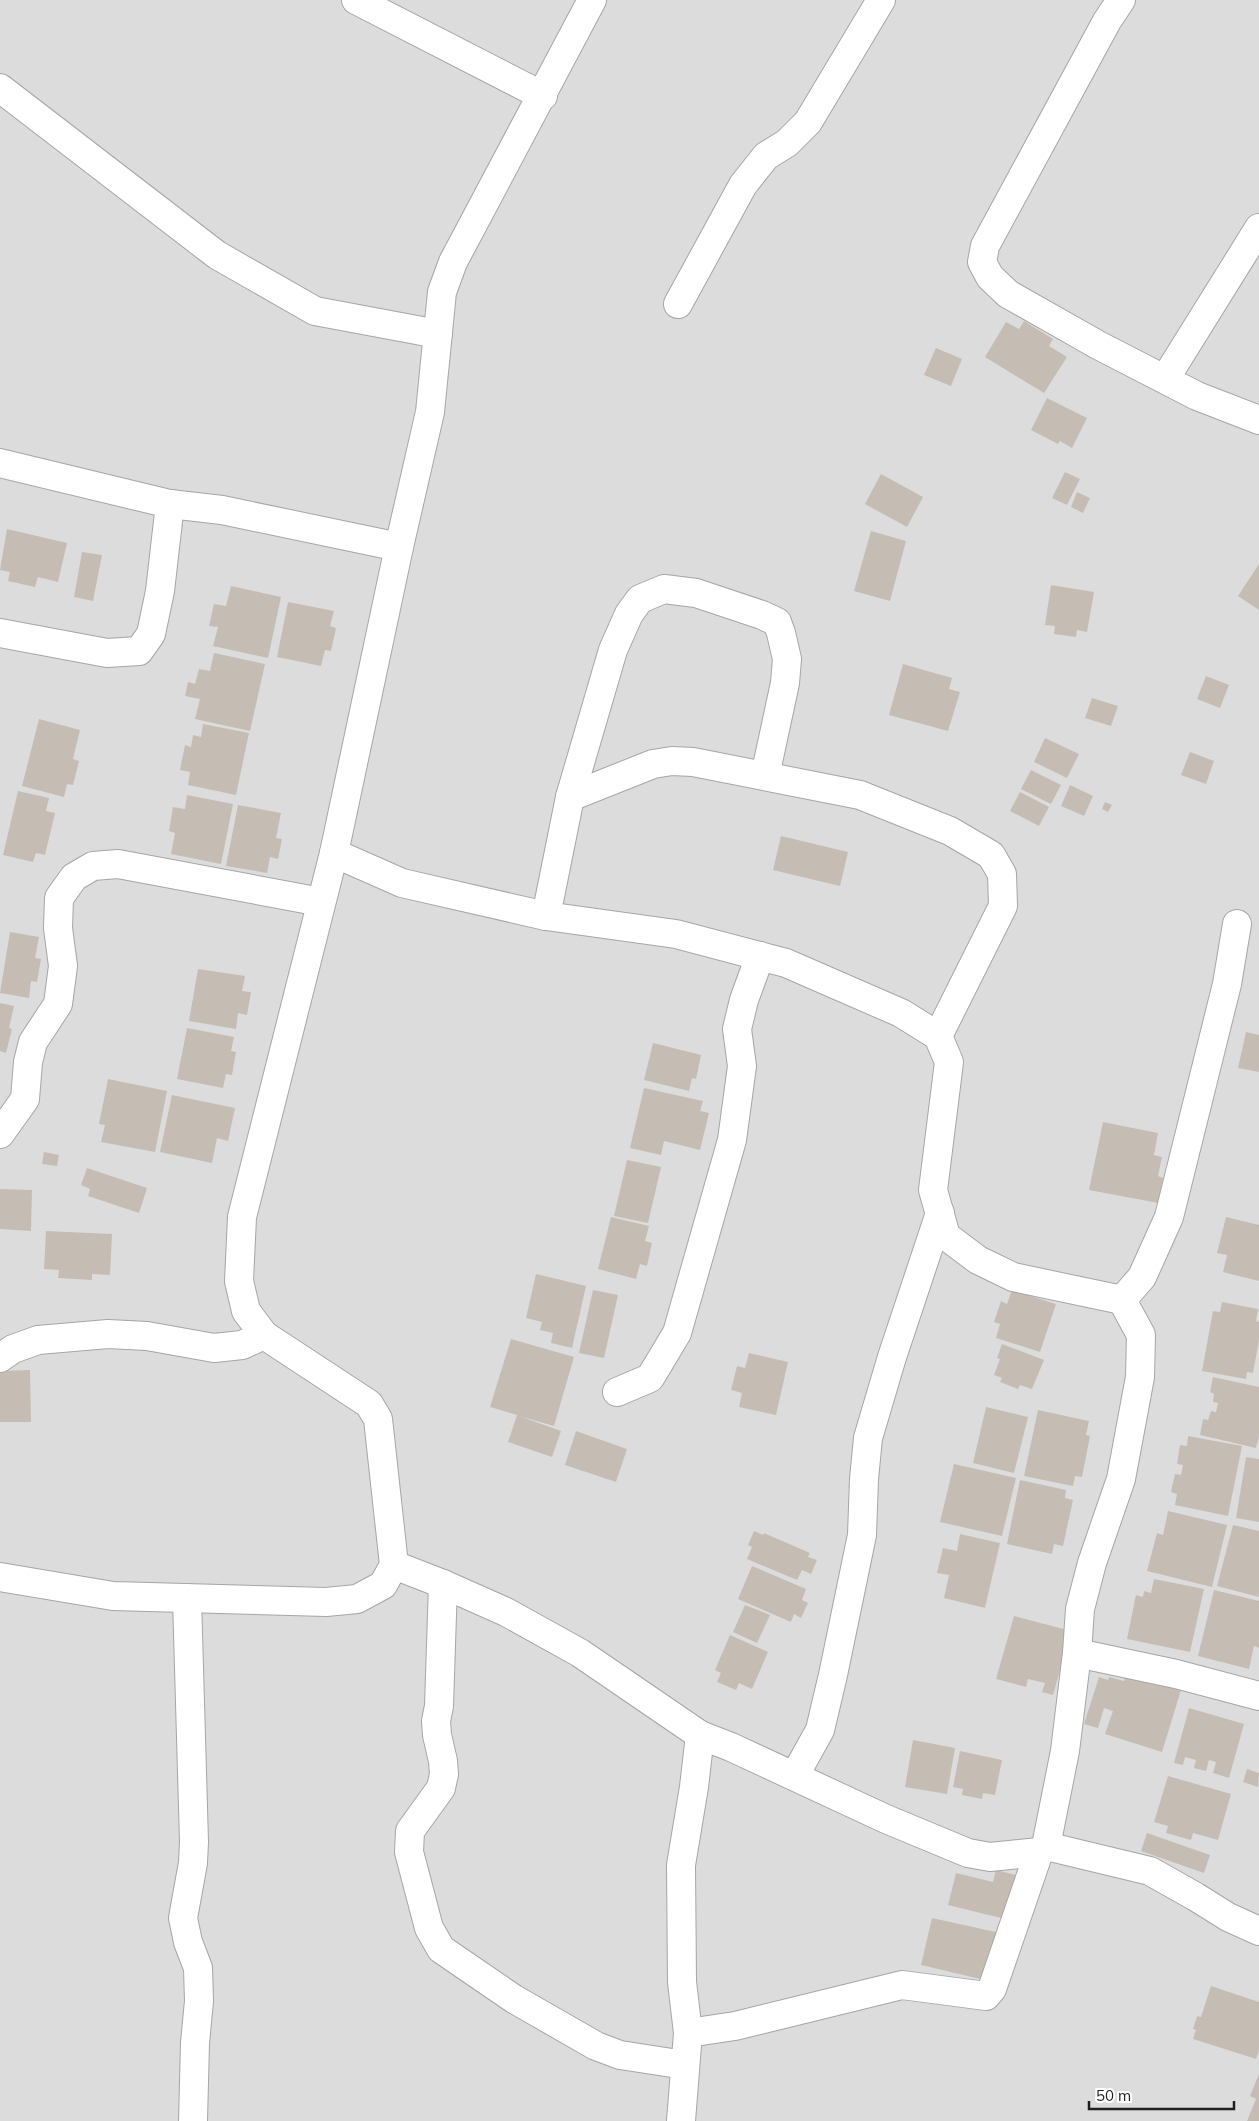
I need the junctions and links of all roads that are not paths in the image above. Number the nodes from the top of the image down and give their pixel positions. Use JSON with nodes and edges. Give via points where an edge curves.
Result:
{"nodes":[{"id":1,"x":356,"y":0,"type":"edge"},
{"id":2,"x":592,"y":0,"type":"edge"},
{"id":3,"x":881,"y":0,"type":"edge"},
{"id":4,"x":1121,"y":0,"type":"edge"},
{"id":5,"x":0,"y":88,"type":"edge"},
{"id":6,"x":543,"y":96,"type":"junction"},
{"id":7,"x":1259,"y":228,"type":"edge"},
{"id":8,"x":678,"y":304,"type":"dead end"},
{"id":9,"x":438,"y":334,"type":"junction"},
{"id":10,"x":1165,"y":379,"type":"junction"},
{"id":11,"x":1259,"y":420,"type":"edge"},
{"id":12,"x":0,"y":462,"type":"edge"},
{"id":13,"x":170,"y":504,"type":"junction"},
{"id":14,"x":399,"y":547,"type":"junction"},
{"id":15,"x":0,"y":633,"type":"edge"},
{"id":16,"x":765,"y":776,"type":"junction"},
{"id":17,"x":570,"y":797,"type":"junction"},
{"id":18,"x":334,"y":853,"type":"junction"},
{"id":19,"x":321,"y":902,"type":"junction"},
{"id":20,"x":546,"y":916,"type":"junction"},
{"id":21,"x":1237,"y":924,"type":"dead end"},
{"id":22,"x":760,"y":956,"type":"junction"},
{"id":23,"x":938,"y":1036,"type":"junction"},
{"id":24,"x":0,"y":1134,"type":"edge"},
{"id":25,"x":940,"y":1213,"type":"junction"},
{"id":26,"x":1122,"y":1300,"type":"junction"},
{"id":27,"x":264,"y":1335,"type":"junction"},
{"id":28,"x":0,"y":1358,"type":"edge"},
{"id":29,"x":617,"y":1392,"type":"dead end"},
{"id":30,"x":394,"y":1565,"type":"junction"},
{"id":31,"x":0,"y":1577,"type":"edge"},
{"id":32,"x":443,"y":1584,"type":"junction"},
{"id":33,"x":187,"y":1598,"type":"junction"},
{"id":34,"x":1077,"y":1652,"type":"junction"},
{"id":35,"x":1259,"y":1696,"type":"edge"},
{"id":36,"x":700,"y":1735,"type":"junction"},
{"id":37,"x":795,"y":1775,"type":"junction"},
{"id":38,"x":1042,"y":1849,"type":"junction"},
{"id":39,"x":1259,"y":1931,"type":"edge"},
{"id":40,"x":688,"y":2033,"type":"junction"},
{"id":41,"x":685,"y":2065,"type":"junction"},
{"id":42,"x":193,"y":2121,"type":"edge"},
{"id":43,"x":681,"y":2121,"type":"edge"}],
"edges":[{"from":1,"to":6,"type":"street"},
{"from":2,"to":6,"type":"street"},
{"from":3,"to":8,"type":"street","via":[[808,122],[766,156],[743,185]]},
{"from":4,"to":10,"type":"street","via":[[985,246],[982,262],[990,277],[1008,294]]},
{"from":5,"to":9,"type":"street","via":[[217,254],[315,311]]},
{"from":6,"to":9,"type":"street","via":[[453,262],[442,292]]},
{"from":7,"to":10,"type":"street"},
{"from":9,"to":14,"type":"street","via":[[430,412]]},
{"from":10,"to":11,"type":"street","via":[[1196,396]]},
{"from":12,"to":13,"type":"street"},
{"from":13,"to":14,"type":"street","via":[[222,510]]},
{"from":13,"to":15,"type":"street","via":[[160,591],[151,634],[139,651],[108,653]]},
{"from":14,"to":18,"type":"street"},
{"from":16,"to":17,"type":"street","via":[[672,761],[653,764]]},
{"from":16,"to":17,"type":"street","via":[[787,659],[777,622],[696,593],[664,589],[640,599],[629,614],[613,650]]},
{"from":16,"to":23,"type":"street","via":[[860,795],[950,830],[991,855],[1002,874],[1003,906]]},
{"from":17,"to":20,"type":"street"},
{"from":18,"to":19,"type":"street"},
{"from":18,"to":20,"type":"street","via":[[402,883]]},
{"from":19,"to":24,"type":"street","via":[[118,864],[93,866],[74,877],[59,898],[58,928],[63,966],[58,1004],[33,1042],[25,1099]]},
{"from":19,"to":27,"type":"street","via":[[242,1217],[239,1281],[246,1311]]},
{"from":20,"to":22,"type":"street","via":[[676,934]]},
{"from":21,"to":26,"type":"street","via":[[1227,984],[1169,1217],[1142,1277]]},
{"from":22,"to":23,"type":"street","via":[[786,963],[901,1013]]},
{"from":22,"to":29,"type":"street","via":[[737,1030],[742,1066],[732,1140],[677,1333],[650,1378]]},
{"from":23,"to":25,"type":"street","via":[[949,1062],[933,1190]]},
{"from":25,"to":26,"type":"street","via":[[946,1236],[978,1260],[1012,1277]]},
{"from":25,"to":37,"type":"street","via":[[868,1438],[862,1535],[833,1675],[820,1730]]},
{"from":26,"to":34,"type":"street","via":[[1141,1335],[1140,1377],[1121,1479],[1080,1609]]},
{"from":27,"to":28,"type":"street","via":[[242,1345],[214,1348],[147,1336],[108,1334],[47,1339],[13,1349]]},
{"from":27,"to":30,"type":"street","via":[[369,1404],[378,1419]]},
{"from":30,"to":32,"type":"street"},
{"from":30,"to":33,"type":"street","via":[[383,1585],[357,1599],[293,1602]]},
{"from":31,"to":33,"type":"street","via":[[113,1596]]},
{"from":32,"to":36,"type":"street","via":[[506,1612],[580,1652]]},
{"from":32,"to":41,"type":"street","via":[[436,1721],[444,1774],[441,1788],[410,1831],[409,1852],[429,1928],[447,1954],[514,1999],[596,2046],[620,2055]]},
{"from":33,"to":42,"type":"street","via":[[194,1842],[183,1918],[198,1968]]},
{"from":34,"to":35,"type":"street"},
{"from":34,"to":38,"type":"street","via":[[1065,1751]]},
{"from":36,"to":37,"type":"street"},
{"from":36,"to":40,"type":"street","via":[[682,1865],[682,1982]]},
{"from":37,"to":38,"type":"street","via":[[886,1819],[968,1853],[990,1857]]},
{"from":38,"to":39,"type":"street","via":[[1150,1871],[1228,1917]]},
{"from":38,"to":40,"type":"street","via":[[992,1989],[986,1996],[902,1985],[735,2026]]},
{"from":40,"to":41,"type":"street"},
{"from":41,"to":43,"type":"street"}]}
